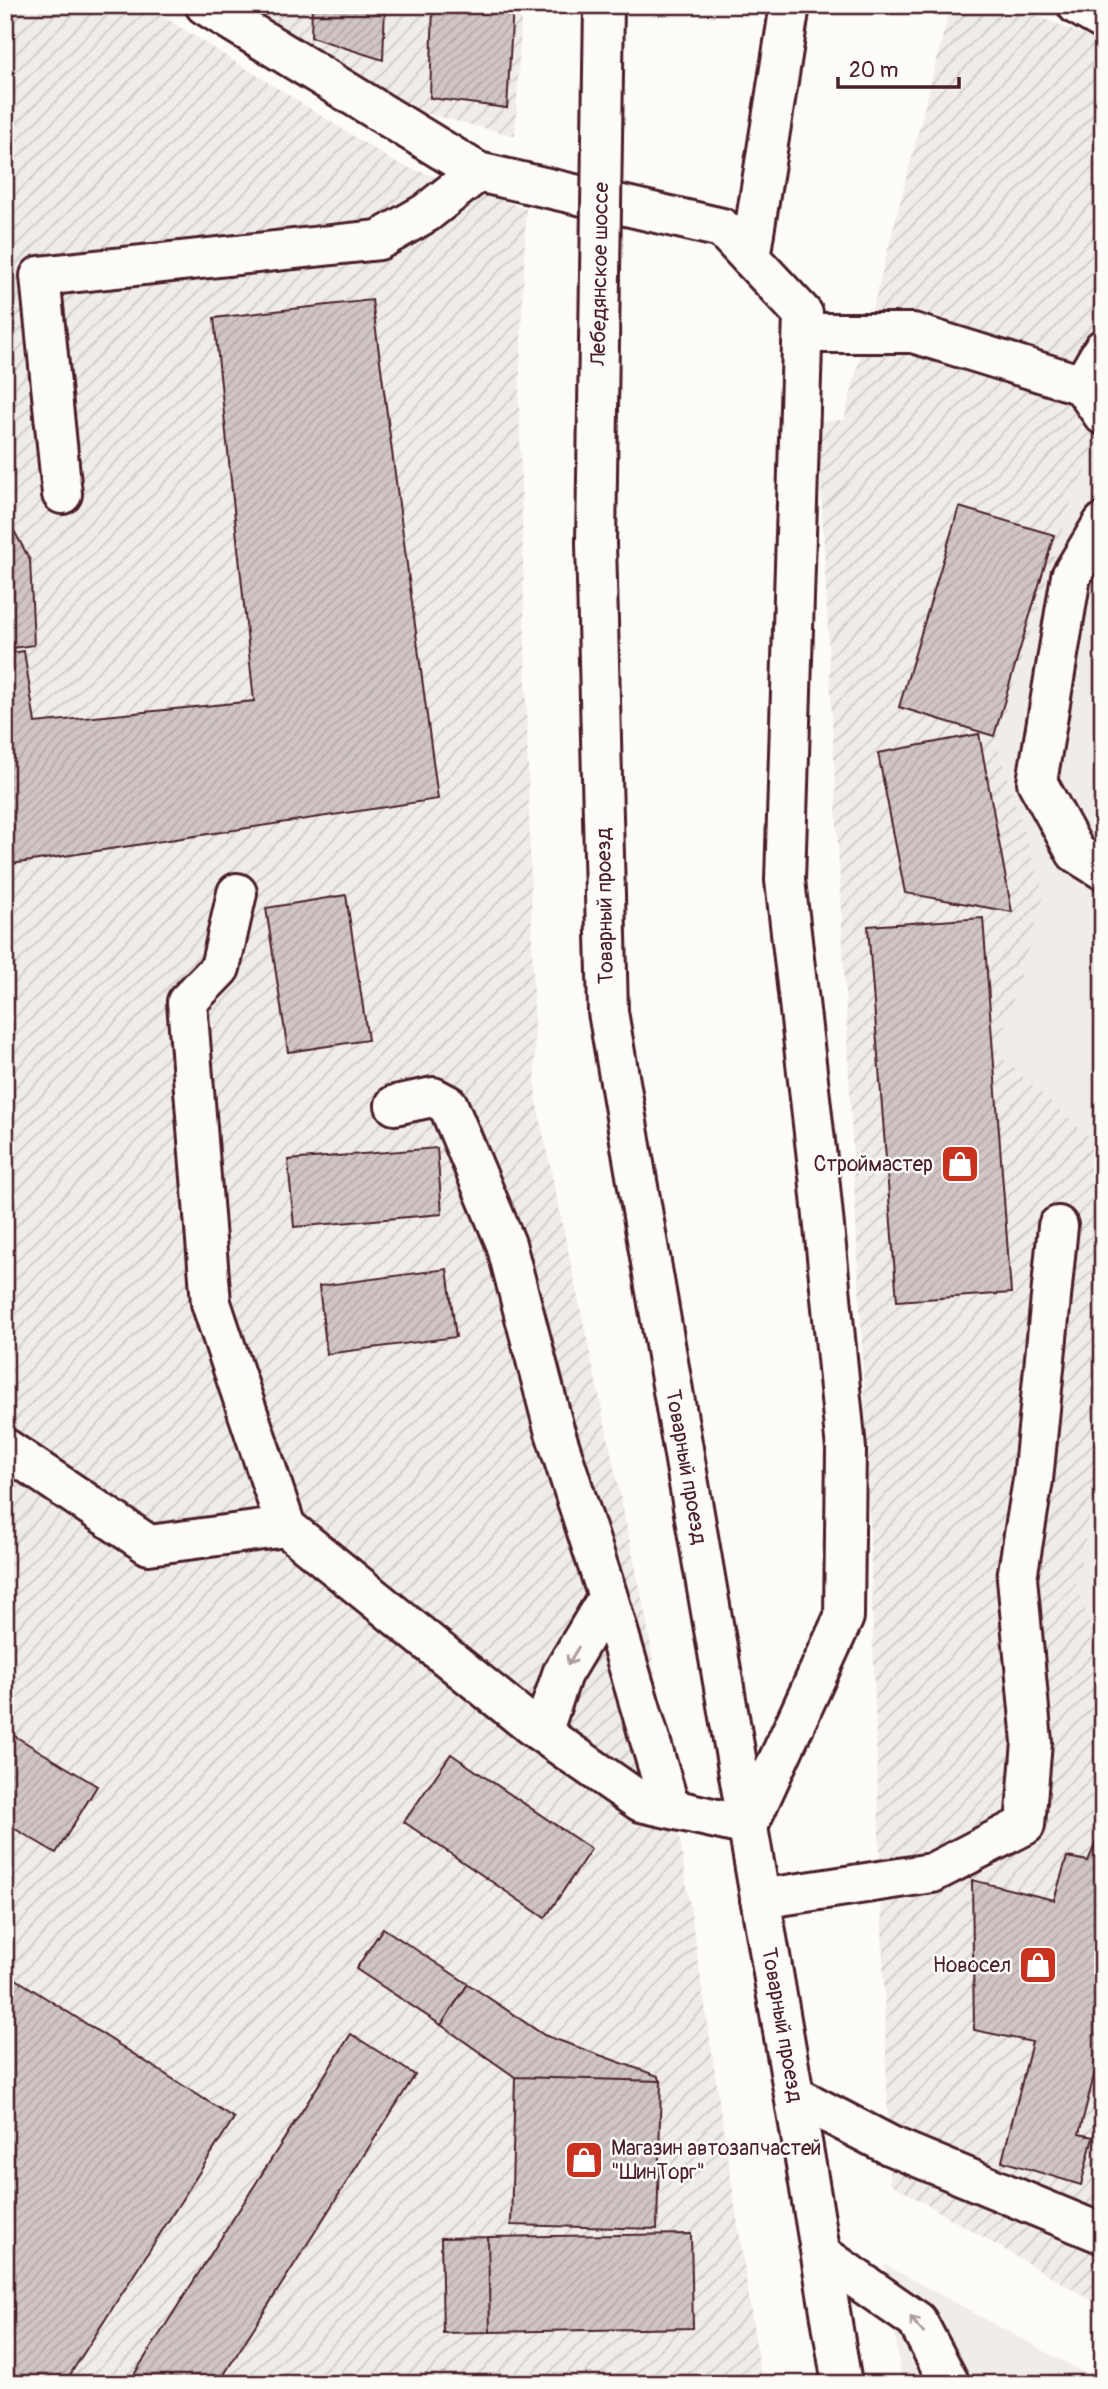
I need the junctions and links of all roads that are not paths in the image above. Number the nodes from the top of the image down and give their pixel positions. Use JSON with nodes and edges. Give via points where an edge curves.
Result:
{"nodes":[{"id":1,"x":205,"y":5,"type":"edge"},
{"id":2,"x":604,"y":5,"type":"edge"},
{"id":3,"x":790,"y":5,"type":"edge"},
{"id":4,"x":1077,"y":5,"type":"edge"},
{"id":5,"x":1103,"y":19,"type":"edge"},
{"id":6,"x":478,"y":172,"type":"junction"},
{"id":7,"x":750,"y":258,"type":"junction"},
{"id":8,"x":803,"y":334,"type":"junction"},
{"id":9,"x":1103,"y":349,"type":"edge"},
{"id":10,"x":1092,"y":400,"type":"edge"},
{"id":11,"x":62,"y":494,"type":"dead end"},
{"id":12,"x":1103,"y":523,"type":"edge"},
{"id":13,"x":596,"y":543,"type":"joint"},
{"id":14,"x":1103,"y":870,"type":"edge"},
{"id":15,"x":237,"y":893,"type":"dead end"},
{"id":16,"x":396,"y":1105,"type":"dead end"},
{"id":17,"x":1058,"y":1226,"type":"dead end"},
{"id":18,"x":5,"y":1448,"type":"edge"},
{"id":19,"x":286,"y":1527,"type":"junction"},
{"id":20,"x":608,"y":1597,"type":"junction"},
{"id":21,"x":541,"y":1733,"type":"junction"},
{"id":22,"x":670,"y":1808,"type":"junction"},
{"id":23,"x":748,"y":1826,"type":"junction"},
{"id":24,"x":760,"y":1899,"type":"junction"},
{"id":25,"x":794,"y":2096,"type":"junction"},
{"id":26,"x":1103,"y":2234,"type":"edge"},
{"id":27,"x":821,"y":2254,"type":"junction"},
{"id":28,"x":842,"y":2384,"type":"edge"},
{"id":29,"x":950,"y":2384,"type":"edge"}],
"edges":[{"from":1,"to":6,"type":"main road"},
{"from":2,"to":13,"type":"main road","name":"Лебедянское шоссе","bridge":true},
{"from":3,"to":7,"type":"main road"},
{"from":4,"to":5,"type":"main road"},
{"from":6,"to":7,"type":"main road","via":[[722,229]]},
{"from":6,"to":11,"type":"main road","via":[[426,213],[379,240],[40,276]]},
{"from":7,"to":8,"type":"main road","via":[[803,314]]},
{"from":8,"to":10,"type":"main road","via":[[913,333]]},
{"from":8,"to":23,"type":"main road","via":[[785,880],[846,1449],[844,1617]]},
{"from":9,"to":10,"type":"main road"},
{"from":12,"to":14,"type":"main road","via":[[1071,576],[1037,782],[1076,853]]},
{"from":13,"to":23,"type":"main road","name":"Товарный проезд","via":[[608,1012]]},
{"from":15,"to":19,"type":"main road","via":[[220,968],[187,1002],[189,1029],[211,1303]]},
{"from":16,"to":20,"type":"main road","via":[[433,1097],[448,1105],[506,1244],[554,1429]]},
{"from":17,"to":24,"type":"main road","via":[[1033,1480],[1017,1577],[1032,1742],[1025,1825],[932,1873]]},
{"from":18,"to":19,"type":"main road","via":[[149,1545]]},
{"from":19,"to":21,"type":"main road"},
{"from":20,"to":21,"type":"main road","one_way":true,"via":[[562,1674]]},
{"from":20,"to":22,"type":"main road"},
{"from":21,"to":22,"type":"main road","via":[[641,1802]]},
{"from":22,"to":23,"type":"main road"},
{"from":23,"to":24,"type":"main road","name":"Товарный проезд"},
{"from":24,"to":25,"type":"main road","name":"Товарный проезд"},
{"from":25,"to":26,"type":"main road","via":[[891,2146]]},
{"from":25,"to":27,"type":"main road","name":"Товарный проезд"},
{"from":27,"to":28,"type":"main road","name":"Товарный проезд"},
{"from":29,"to":27,"type":"main road","one_way":true,"via":[[917,2321]]}]}
